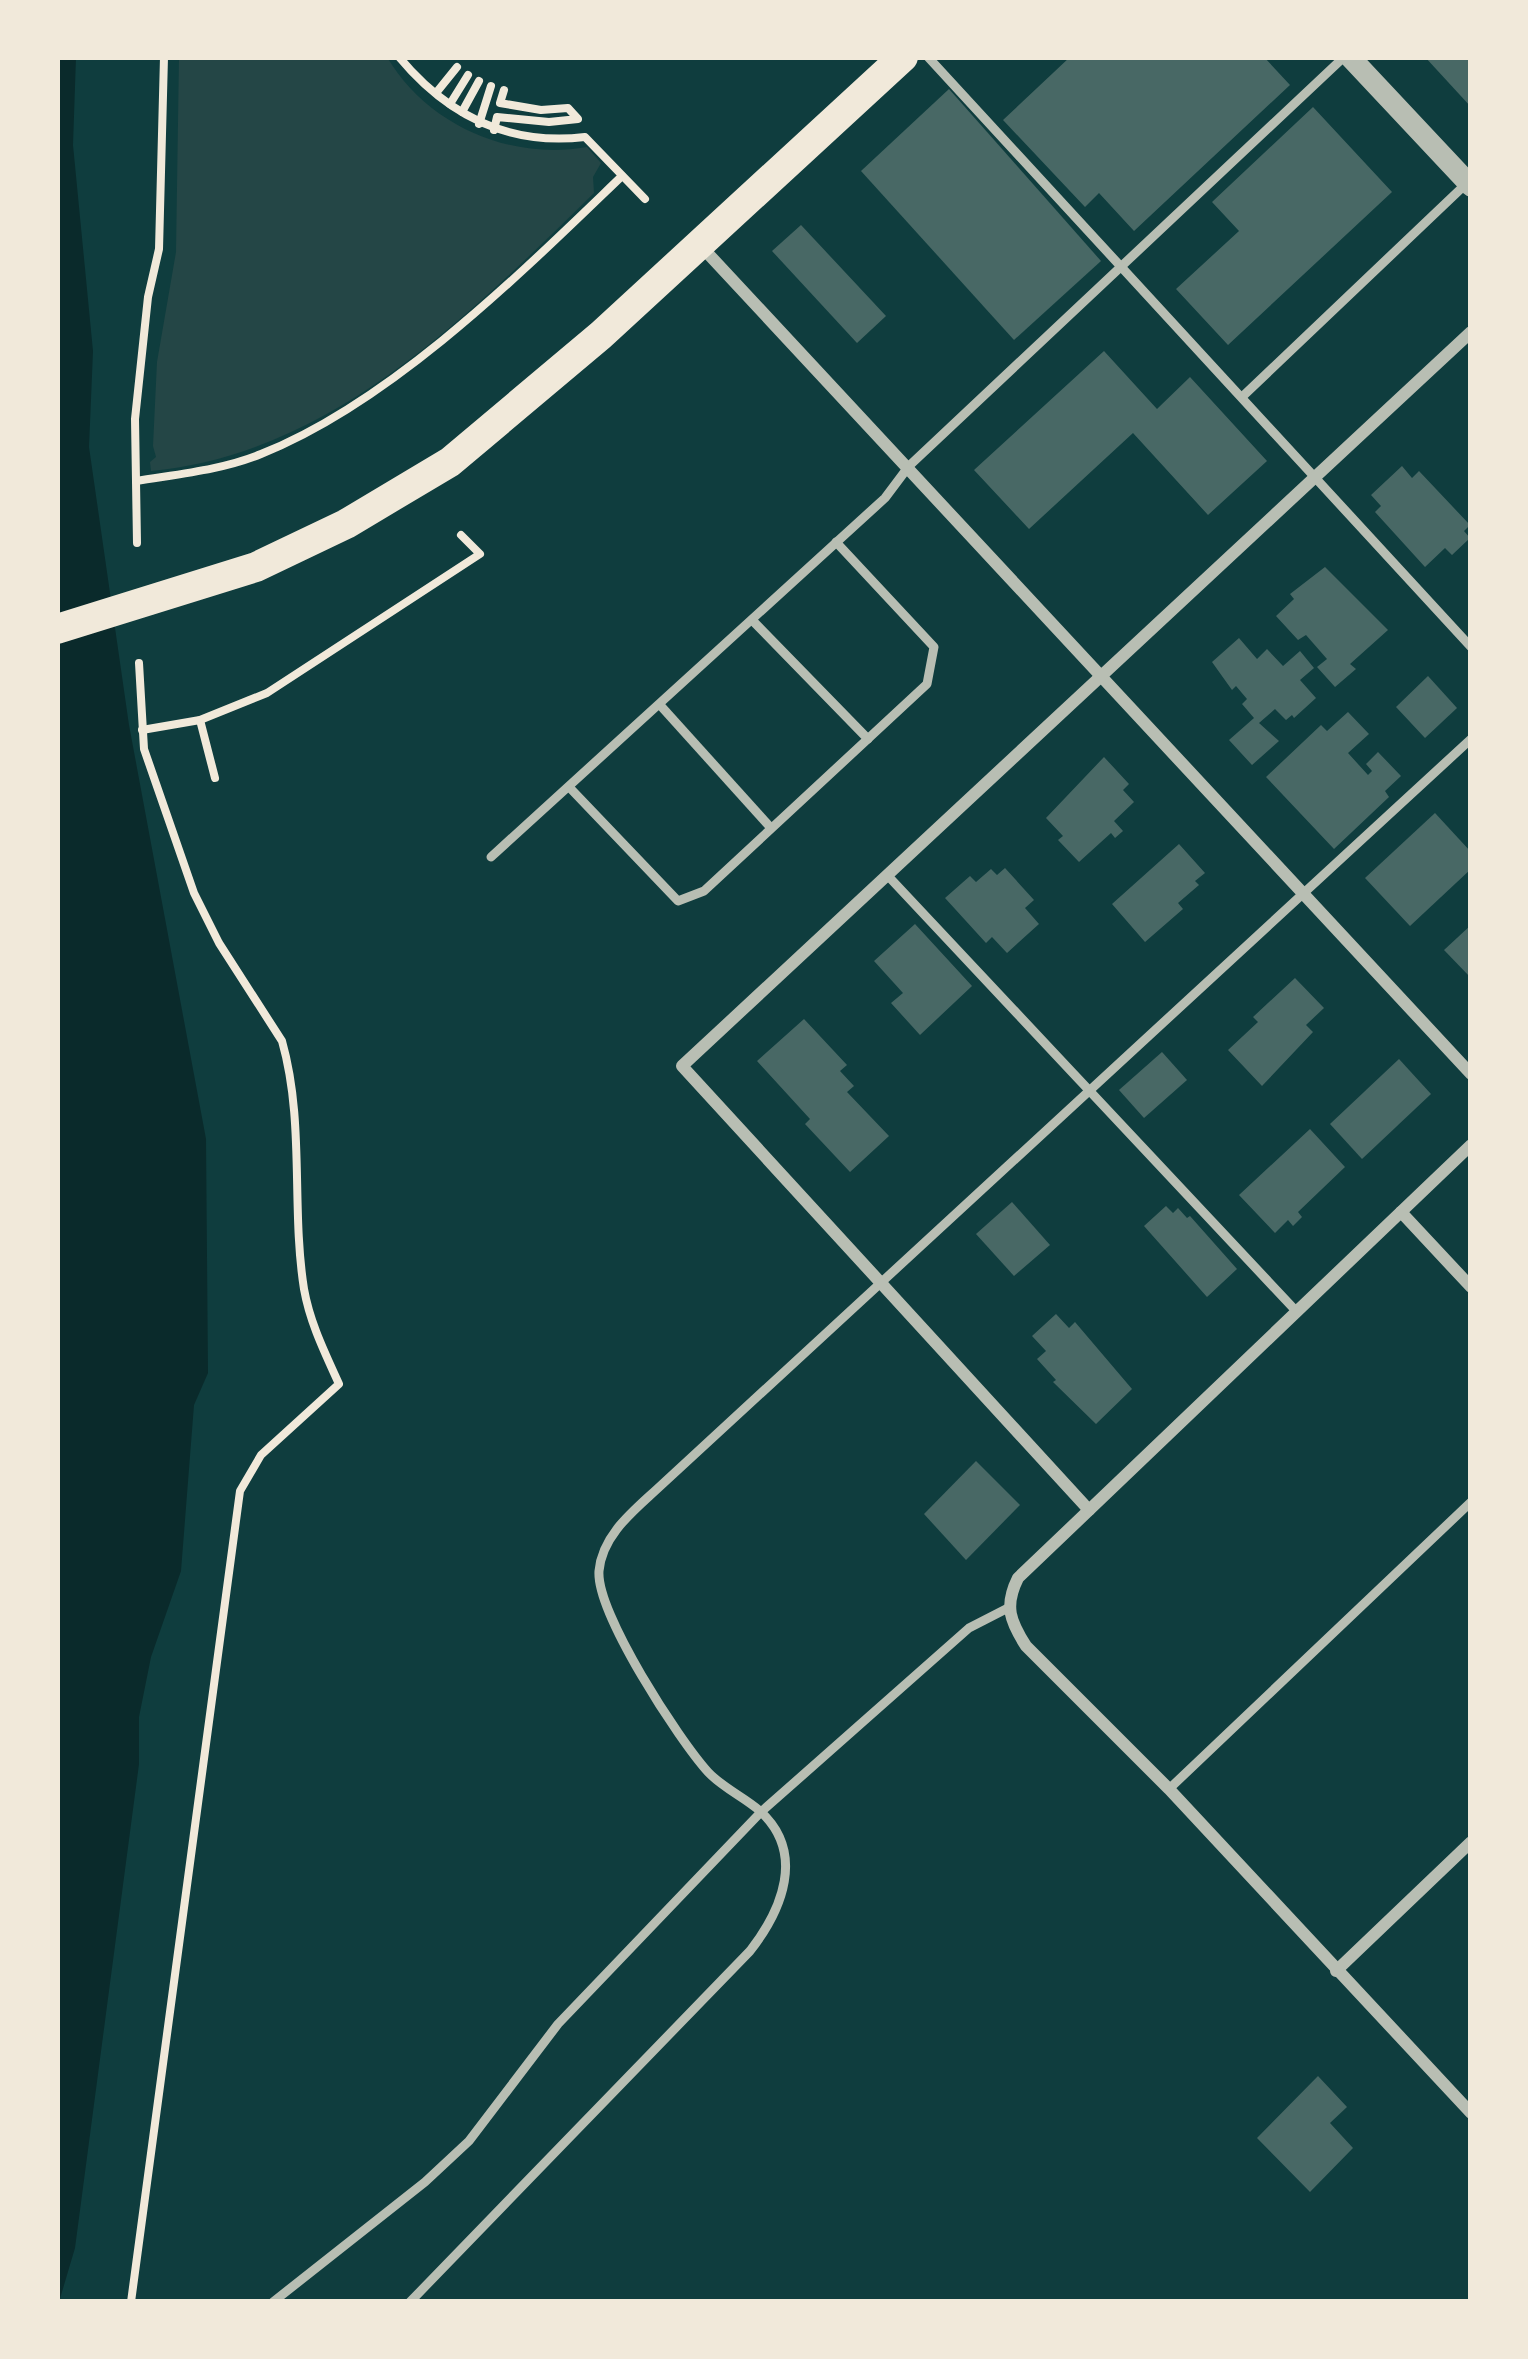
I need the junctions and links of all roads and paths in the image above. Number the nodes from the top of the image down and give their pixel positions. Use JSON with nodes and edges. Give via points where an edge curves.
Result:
{"nodes":[{"id":1,"x":164,"y":57,"type":"edge"},
{"id":2,"x":903,"y":57,"type":"edge"},
{"id":3,"x":928,"y":57,"type":"edge"},
{"id":4,"x":1347,"y":57,"type":"edge"},
{"id":5,"x":402,"y":58,"type":"edge"},
{"id":6,"x":457,"y":67,"type":"dead end"},
{"id":7,"x":468,"y":75,"type":"dead end"},
{"id":8,"x":478,"y":81,"type":"dead end"},
{"id":9,"x":491,"y":86,"type":"dead end"},
{"id":10,"x":504,"y":90,"type":"dead end"},
{"id":11,"x":436,"y":93,"type":"junction"},
{"id":12,"x":449,"y":104,"type":"junction"},
{"id":13,"x":462,"y":112,"type":"junction"},
{"id":14,"x":479,"y":124,"type":"junction"},
{"id":15,"x":494,"y":130,"type":"junction"},
{"id":16,"x":622,"y":176,"type":"junction"},
{"id":17,"x":1469,"y":184,"type":"edge"},
{"id":18,"x":645,"y":200,"type":"dead end"},
{"id":19,"x":700,"y":245,"type":"junction"},
{"id":20,"x":1121,"y":266,"type":"junction"},
{"id":21,"x":1471,"y":332,"type":"edge"},
{"id":22,"x":1242,"y":398,"type":"junction"},
{"id":23,"x":909,"y":466,"type":"junction"},
{"id":24,"x":1316,"y":477,"type":"junction"},
{"id":25,"x":136,"y":482,"type":"junction"},
{"id":26,"x":461,"y":536,"type":"dead end"},
{"id":27,"x":836,"y":542,"type":"junction"},
{"id":28,"x":137,"y":543,"type":"dead end"},
{"id":29,"x":752,"y":620,"type":"junction"},
{"id":30,"x":57,"y":629,"type":"edge"},
{"id":31,"x":1471,"y":647,"type":"edge"},
{"id":32,"x":139,"y":663,"type":"dead end"},
{"id":33,"x":1101,"y":678,"type":"junction"},
{"id":34,"x":659,"y":705,"type":"junction"},
{"id":35,"x":200,"y":721,"type":"junction"},
{"id":36,"x":142,"y":730,"type":"junction"},
{"id":37,"x":868,"y":739,"type":"junction"},
{"id":38,"x":1471,"y":739,"type":"edge"},
{"id":39,"x":215,"y":778,"type":"dead end"},
{"id":40,"x":570,"y":788,"type":"junction"},
{"id":41,"x":771,"y":828,"type":"junction"},
{"id":42,"x":491,"y":857,"type":"dead end"},
{"id":43,"x":889,"y":877,"type":"junction"},
{"id":44,"x":1305,"y":893,"type":"junction"},
{"id":45,"x":1471,"y":1074,"type":"edge"},
{"id":46,"x":1090,"y":1091,"type":"junction"},
{"id":47,"x":1471,"y":1145,"type":"edge"},
{"id":48,"x":1401,"y":1212,"type":"junction"},
{"id":49,"x":882,"y":1284,"type":"junction"},
{"id":50,"x":1471,"y":1287,"type":"edge"},
{"id":51,"x":1297,"y":1312,"type":"junction"},
{"id":52,"x":1471,"y":1502,"type":"edge"},
{"id":53,"x":1090,"y":1510,"type":"junction"},
{"id":54,"x":1008,"y":1608,"type":"junction"},
{"id":55,"x":1169,"y":1789,"type":"junction"},
{"id":56,"x":761,"y":1813,"type":"junction"},
{"id":57,"x":1471,"y":1842,"type":"edge"},
{"id":58,"x":1336,"y":1971,"type":"junction"},
{"id":59,"x":1471,"y":2113,"type":"edge"},
{"id":60,"x":130,"y":2302,"type":"edge"},
{"id":61,"x":273,"y":2302,"type":"edge"},
{"id":62,"x":410,"y":2302,"type":"edge"}],
"edges":[{"from":1,"to":25,"type":"path","via":[[158,250],[135,419]]},
{"from":2,"to":19,"type":"main road"},
{"from":3,"to":20,"type":"lane"},
{"from":4,"to":17,"type":"street"},
{"from":4,"to":20,"type":"lane"},
{"from":5,"to":11,"type":"path"},
{"from":6,"to":11,"type":"path"},
{"from":7,"to":12,"type":"path"},
{"from":8,"to":13,"type":"path"},
{"from":9,"to":14,"type":"path"},
{"from":10,"to":15,"type":"path","via":[[500,103],[568,108],[578,119],[497,117]]},
{"from":11,"to":12,"type":"path"},
{"from":12,"to":13,"type":"path"},
{"from":13,"to":14,"type":"path"},
{"from":14,"to":15,"type":"path"},
{"from":15,"to":16,"type":"path","via":[[551,141],[585,137]]},
{"from":16,"to":18,"type":"path"},
{"from":16,"to":25,"type":"path","via":[[508,286],[330,419],[261,454]]},
{"from":17,"to":22,"type":"lane"},
{"from":19,"to":23,"type":"street"},
{"from":19,"to":30,"type":"main road","via":[[450,462],[256,567]]},
{"from":20,"to":22,"type":"lane"},
{"from":20,"to":23,"type":"lane"},
{"from":21,"to":24,"type":"street"},
{"from":22,"to":24,"type":"lane"},
{"from":23,"to":27,"type":"lane"},
{"from":23,"to":33,"type":"street"},
{"from":24,"to":31,"type":"lane"},
{"from":24,"to":33,"type":"street"},
{"from":25,"to":28,"type":"path"},
{"from":26,"to":35,"type":"path","via":[[480,554],[267,693]]},
{"from":27,"to":29,"type":"lane"},
{"from":27,"to":37,"type":"lane","via":[[934,647],[927,684]]},
{"from":29,"to":34,"type":"lane"},
{"from":29,"to":37,"type":"lane"},
{"from":32,"to":36,"type":"path"},
{"from":33,"to":43,"type":"street"},
{"from":33,"to":44,"type":"street"},
{"from":34,"to":40,"type":"lane"},
{"from":34,"to":41,"type":"lane"},
{"from":35,"to":36,"type":"path"},
{"from":35,"to":39,"type":"path"},
{"from":36,"to":60,"type":"path","via":[[194,893],[282,1041],[294,1102],[305,1292],[339,1384],[261,1455],[240,1491]]},
{"from":37,"to":41,"type":"lane"},
{"from":38,"to":44,"type":"lane"},
{"from":40,"to":41,"type":"lane","via":[[678,901],[704,891]]},
{"from":40,"to":42,"type":"lane"},
{"from":43,"to":46,"type":"lane"},
{"from":43,"to":49,"type":"street","via":[[682,1066]]},
{"from":44,"to":45,"type":"street"},
{"from":44,"to":46,"type":"lane"},
{"from":46,"to":49,"type":"lane"},
{"from":46,"to":51,"type":"lane"},
{"from":47,"to":48,"type":"street"},
{"from":48,"to":50,"type":"street"},
{"from":48,"to":51,"type":"street"},
{"from":49,"to":53,"type":"street"},
{"from":49,"to":56,"type":"lane","via":[[604,1547],[604,1600],[635,1664],[712,1777]]},
{"from":51,"to":53,"type":"street"},
{"from":52,"to":55,"type":"lane"},
{"from":53,"to":54,"type":"street","via":[[1018,1578]]},
{"from":54,"to":55,"type":"street","via":[[1026,1646]]},
{"from":54,"to":56,"type":"lane","via":[[969,1628]]},
{"from":55,"to":58,"type":"street"},
{"from":56,"to":61,"type":"lane","via":[[558,2024],[469,2141]]},
{"from":56,"to":62,"type":"lane","via":[[788,1864],[766,1931]]},
{"from":57,"to":58,"type":"street"},
{"from":58,"to":59,"type":"street"}]}
